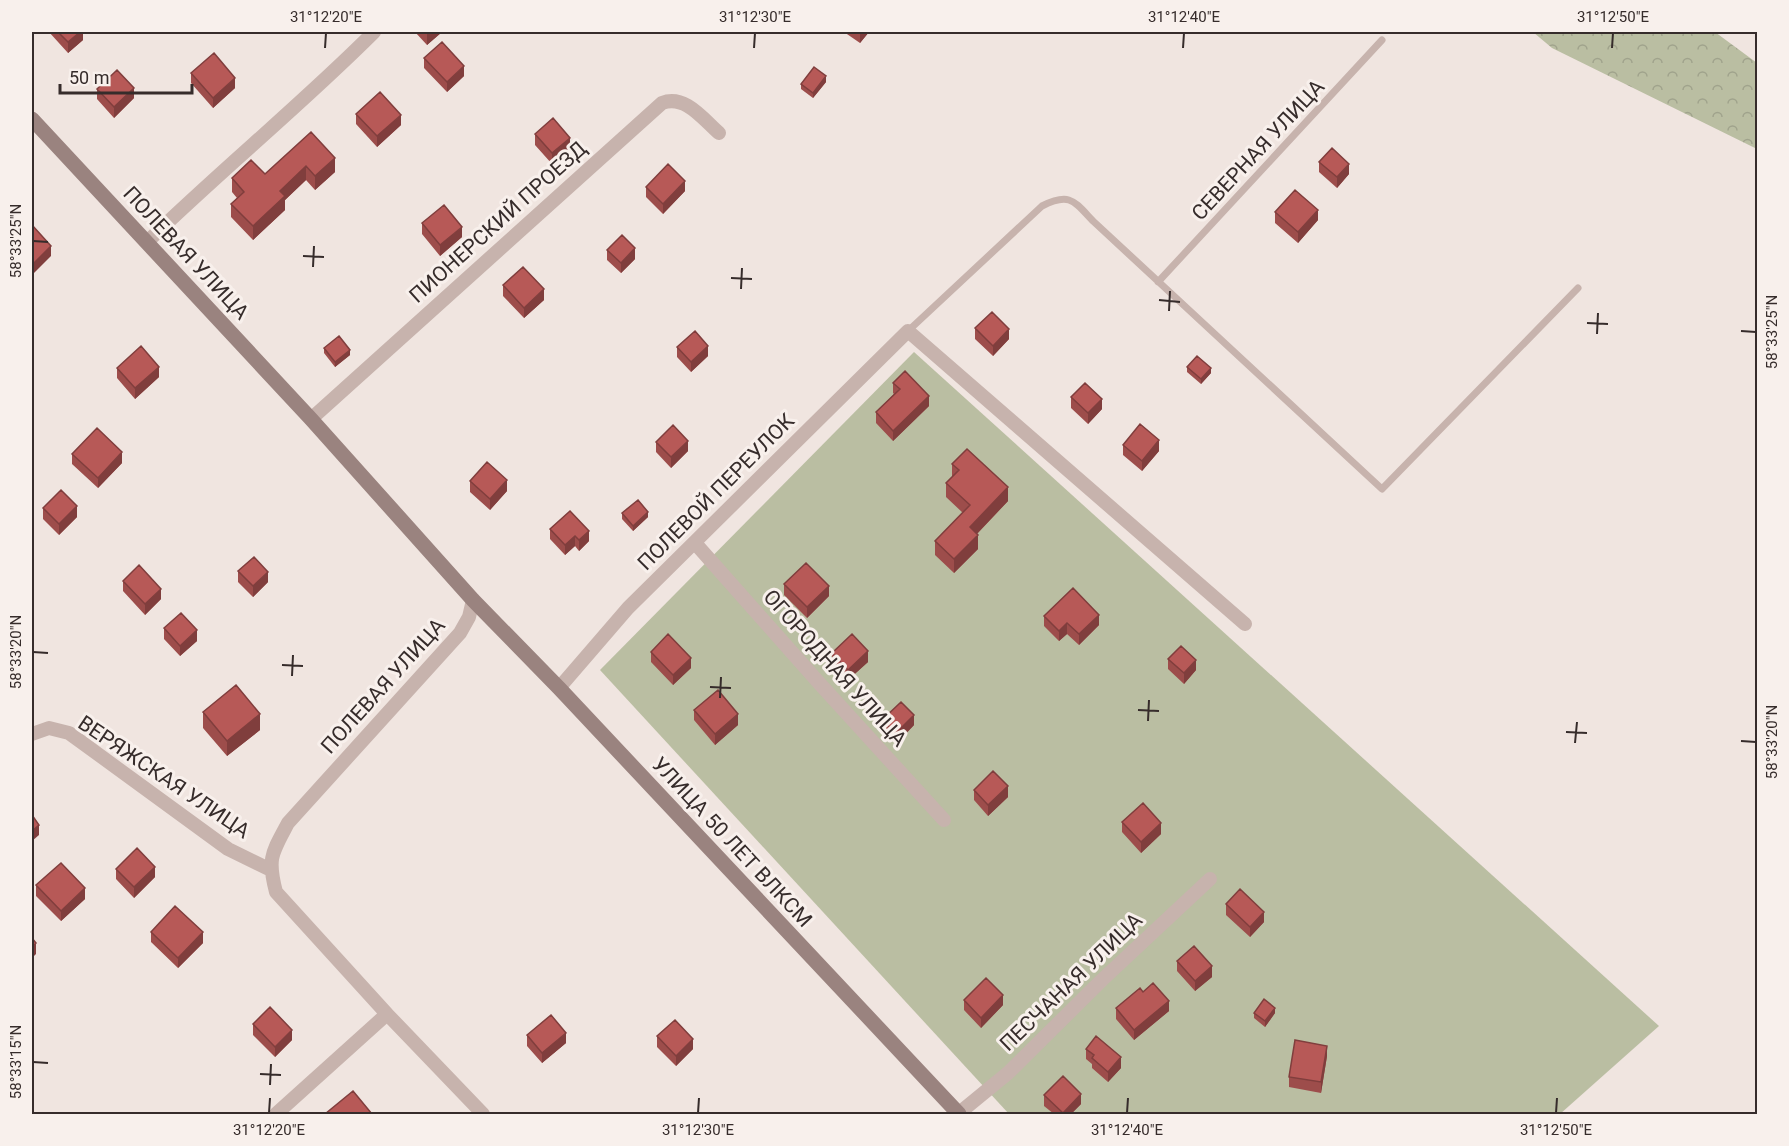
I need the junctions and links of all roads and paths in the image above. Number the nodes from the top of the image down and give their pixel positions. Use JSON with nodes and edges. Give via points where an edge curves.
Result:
{"nodes":[{"id":1,"x":374,"y":32,"type":"edge"},
{"id":2,"x":1382,"y":40,"type":"dead end"},
{"id":3,"x":32,"y":119,"type":"edge"},
{"id":4,"x":719,"y":133,"type":"dead end"},
{"id":5,"x":147,"y":242,"type":"junction"},
{"id":6,"x":1158,"y":282,"type":"junction"},
{"id":7,"x":1578,"y":288,"type":"dead end"},
{"id":8,"x":908,"y":331,"type":"junction"},
{"id":9,"x":311,"y":419,"type":"junction"},
{"id":10,"x":695,"y":543,"type":"junction"},
{"id":11,"x":473,"y":600,"type":"junction"},
{"id":12,"x":1245,"y":624,"type":"dead end"},
{"id":13,"x":558,"y":688,"type":"junction"},
{"id":14,"x":32,"y":734,"type":"edge"},
{"id":15,"x":944,"y":820,"type":"dead end"},
{"id":16,"x":271,"y":870,"type":"junction"},
{"id":17,"x":1210,"y":879,"type":"dead end"},
{"id":18,"x":387,"y":1014,"type":"junction"},
{"id":19,"x":276,"y":1114,"type":"edge"},
{"id":20,"x":483,"y":1114,"type":"edge"},
{"id":21,"x":959,"y":1114,"type":"edge"}],
"edges":[{"from":1,"to":5,"type":"street"},
{"from":2,"to":6,"type":"lane","name":"СЕВЕРНАЯ УЛИЦА"},
{"from":3,"to":5,"type":"street","name":"ПОЛЕВАЯ УЛИЦА"},
{"from":4,"to":9,"type":"street","name":"ПИОНЕРСКИЙ ПРОЕЗД","via":[[680,101],[662,103]]},
{"from":5,"to":9,"type":"street","name":"ПОЛЕВАЯ УЛИЦА"},
{"from":6,"to":7,"type":"lane","via":[[1382,489]]},
{"from":6,"to":8,"type":"lane","via":[[1074,201],[1056,199],[1042,206]]},
{"from":8,"to":10,"type":"street","name":"ПОЛЕВОЙ ПЕРЕУЛОК"},
{"from":8,"to":12,"type":"street"},
{"from":9,"to":11,"type":"street","name":"ПОЛЕВАЯ УЛИЦА"},
{"from":10,"to":13,"type":"street","name":"ПОЛЕВОЙ ПЕРЕУЛОК","via":[[628,608]]},
{"from":10,"to":15,"type":"street","name":"ОГОРОДНАЯ УЛИЦА"},
{"from":11,"to":13,"type":"street","name":"УЛИЦА 50 ЛЕТ ВЛКСМ"},
{"from":11,"to":16,"type":"street","name":"ПОЛЕВАЯ УЛИЦА","via":[[460,633],[288,823],[273,851]]},
{"from":13,"to":21,"type":"street","name":"УЛИЦА 50 ЛЕТ ВЛКСМ"},
{"from":14,"to":16,"type":"street","name":"ВЕРЯЖСКАЯ УЛИЦА","via":[[49,728],[69,733],[228,849]]},
{"from":16,"to":18,"type":"street","via":[[276,892]]},
{"from":17,"to":21,"type":"street","name":"ПЕСЧАНАЯ УЛИЦА","via":[[1008,1073]]},
{"from":18,"to":19,"type":"street"},
{"from":18,"to":20,"type":"street"}]}
